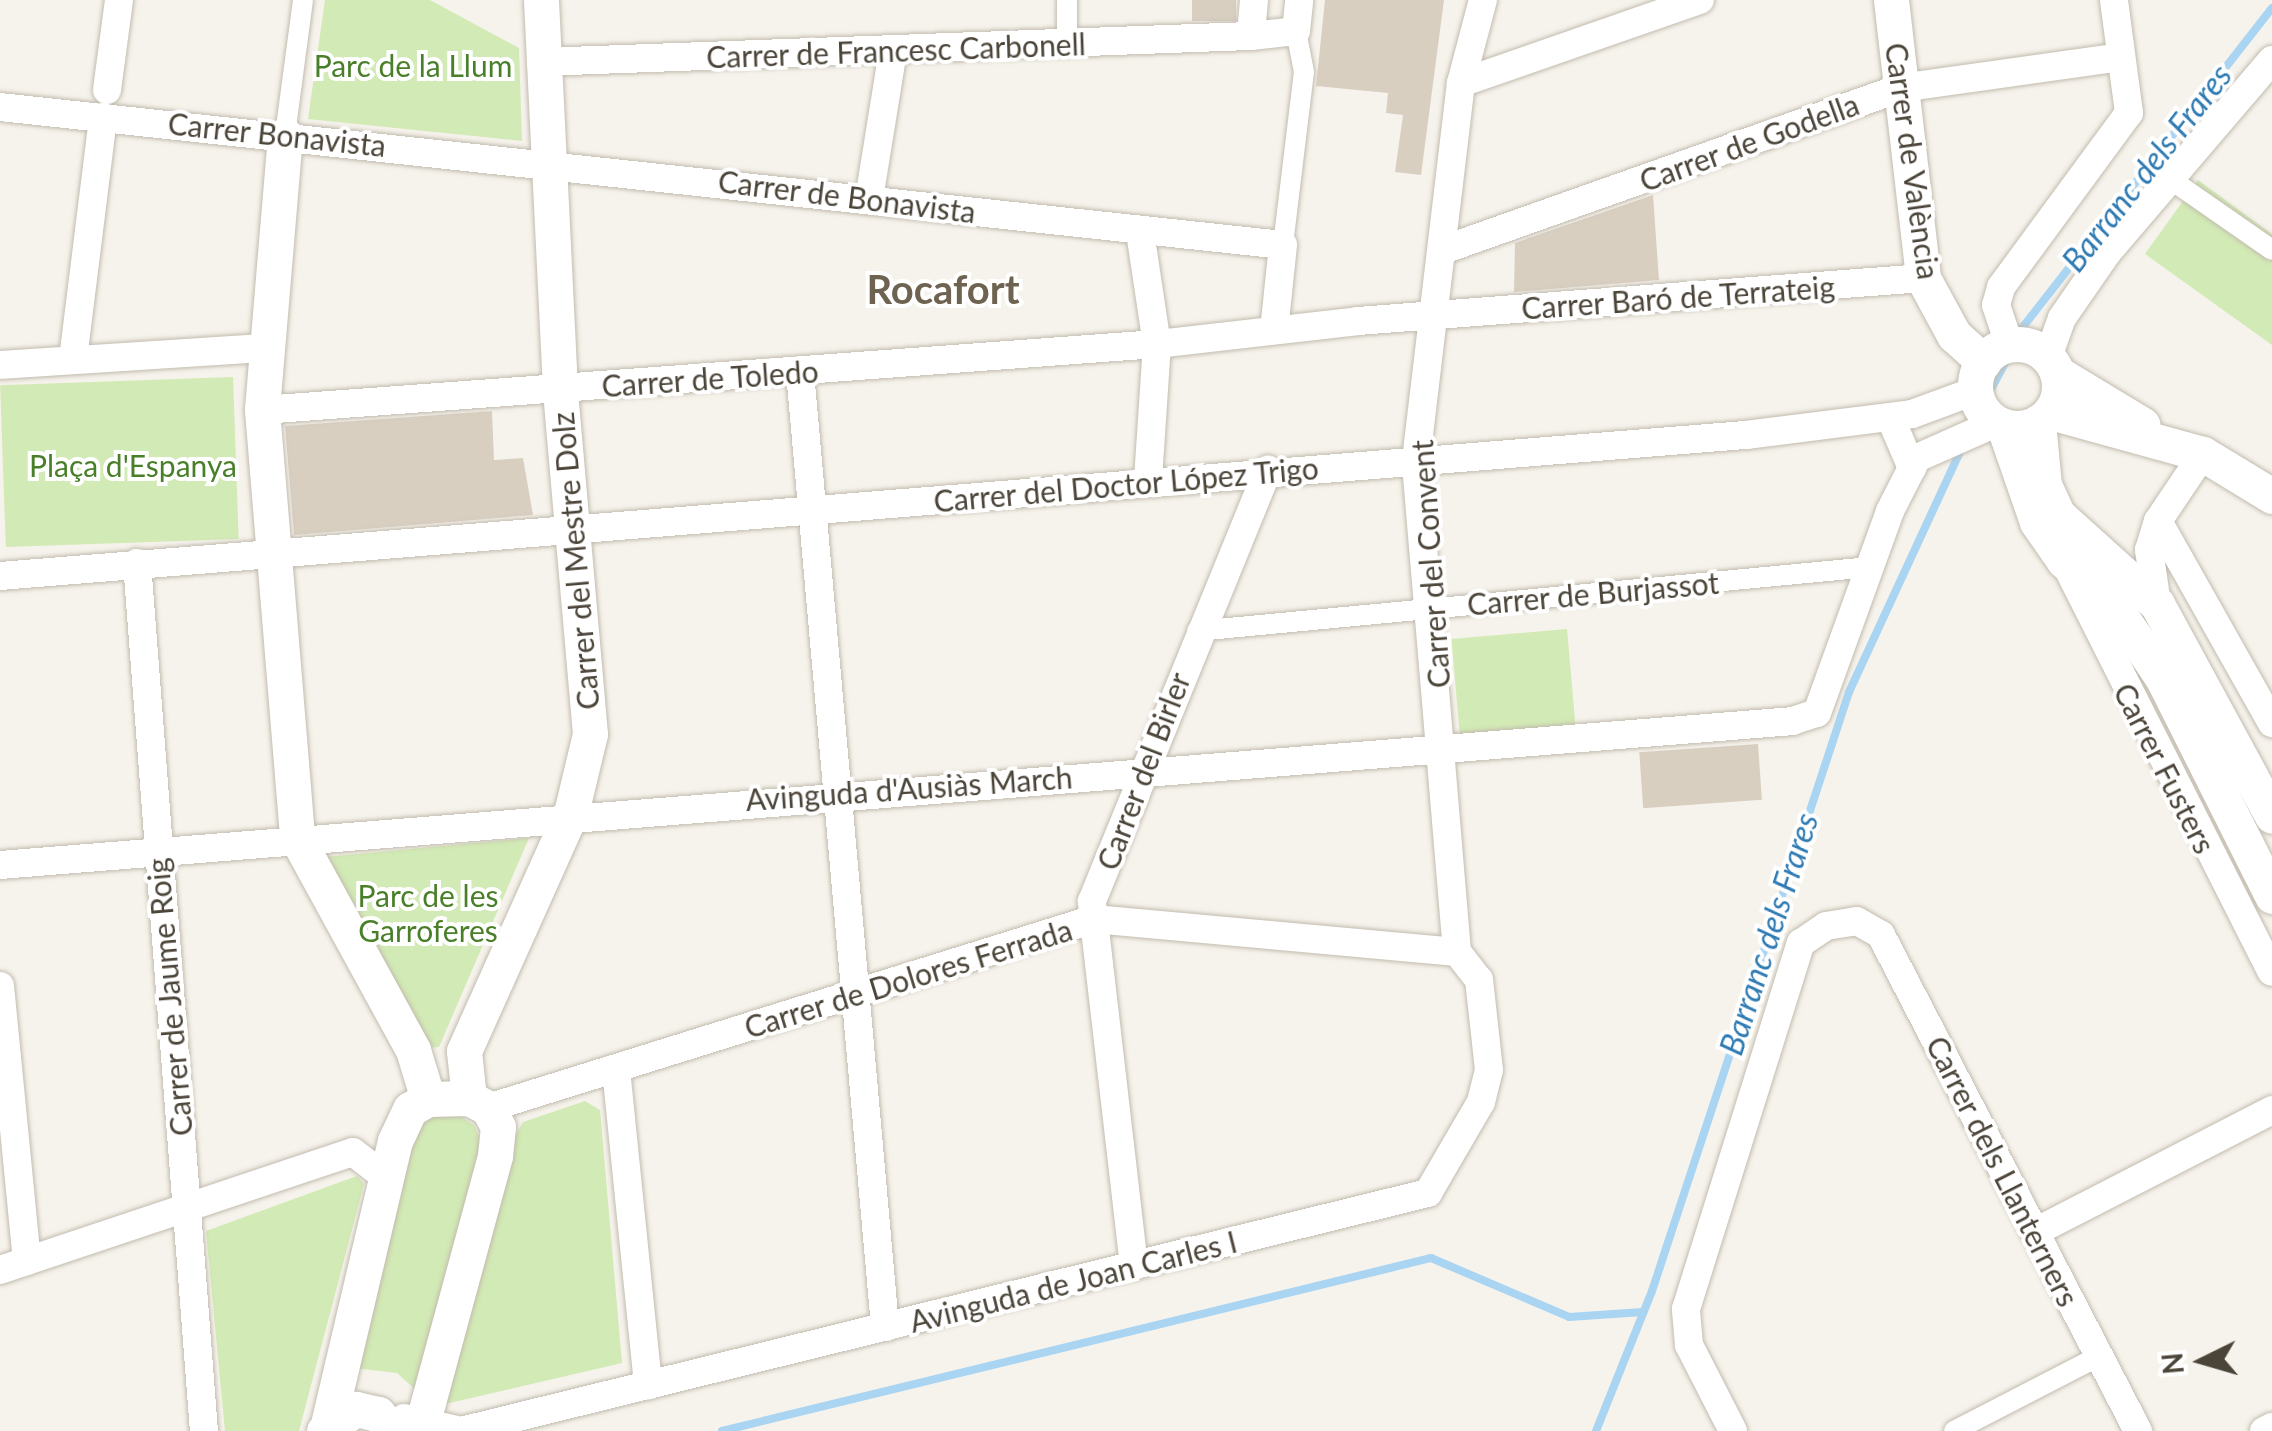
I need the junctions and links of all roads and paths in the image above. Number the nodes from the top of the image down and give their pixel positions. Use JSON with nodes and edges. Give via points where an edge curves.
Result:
{"nodes":[{"id":1,"x":118,"y":0,"type":"edge"},
{"id":2,"x":303,"y":0,"type":"edge"},
{"id":3,"x":541,"y":0,"type":"edge"},
{"id":4,"x":1067,"y":0,"type":"edge"},
{"id":5,"x":1254,"y":0,"type":"edge"},
{"id":6,"x":1298,"y":0,"type":"edge"},
{"id":7,"x":1482,"y":0,"type":"edge"},
{"id":8,"x":1700,"y":0,"type":"edge"},
{"id":9,"x":1891,"y":0,"type":"edge"},
{"id":10,"x":2114,"y":0,"type":"edge"},
{"id":11,"x":1296,"y":31,"type":"junction"},
{"id":12,"x":1251,"y":36,"type":"junction"},
{"id":13,"x":1067,"y":45,"type":"junction"},
{"id":14,"x":894,"y":51,"type":"junction"},
{"id":15,"x":2121,"y":58,"type":"junction"},
{"id":16,"x":2272,"y":60,"type":"edge"},
{"id":17,"x":541,"y":62,"type":"junction"},
{"id":18,"x":1461,"y":82,"type":"junction"},
{"id":19,"x":1901,"y":88,"type":"junction"},
{"id":20,"x":105,"y":104,"type":"junction"},
{"id":21,"x":0,"y":107,"type":"edge"},
{"id":22,"x":286,"y":135,"type":"junction"},
{"id":23,"x":554,"y":162,"type":"junction"},
{"id":24,"x":2170,"y":179,"type":"junction"},
{"id":25,"x":869,"y":199,"type":"junction"},
{"id":26,"x":1140,"y":232,"type":"junction"},
{"id":27,"x":1283,"y":245,"type":"junction"},
{"id":28,"x":1443,"y":250,"type":"junction"},
{"id":29,"x":2272,"y":250,"type":"edge"},
{"id":30,"x":1923,"y":278,"type":"junction"},
{"id":31,"x":1433,"y":314,"type":"junction"},
{"id":32,"x":1274,"y":330,"type":"junction"},
{"id":33,"x":1157,"y":344,"type":"junction"},
{"id":34,"x":264,"y":348,"type":"junction"},
{"id":35,"x":73,"y":359,"type":"junction"},
{"id":36,"x":0,"y":365,"type":"edge"},
{"id":37,"x":2053,"y":365,"type":"junction"},
{"id":38,"x":1989,"y":366,"type":"junction"},
{"id":39,"x":800,"y":372,"type":"junction"},
{"id":40,"x":560,"y":389,"type":"junction"},
{"id":41,"x":262,"y":410,"type":"junction"},
{"id":42,"x":1890,"y":417,"type":"junction"},
{"id":43,"x":2022,"y":421,"type":"junction"},
{"id":44,"x":2189,"y":449,"type":"junction"},
{"id":45,"x":1416,"y":460,"type":"junction"},
{"id":46,"x":1912,"y":468,"type":"junction"},
{"id":47,"x":1268,"y":470,"type":"junction"},
{"id":48,"x":1148,"y":480,"type":"junction"},
{"id":49,"x":2272,"y":496,"type":"edge"},
{"id":50,"x":808,"y":513,"type":"junction"},
{"id":51,"x":2158,"y":521,"type":"junction"},
{"id":52,"x":574,"y":535,"type":"junction"},
{"id":53,"x":272,"y":555,"type":"junction"},
{"id":54,"x":2064,"y":562,"type":"junction"},
{"id":55,"x":137,"y":564,"type":"junction"},
{"id":56,"x":1870,"y":567,"type":"junction"},
{"id":57,"x":0,"y":576,"type":"edge"},
{"id":58,"x":2156,"y":604,"type":"junction"},
{"id":59,"x":1429,"y":609,"type":"junction"},
{"id":60,"x":1197,"y":631,"type":"junction"},
{"id":61,"x":2272,"y":723,"type":"edge"},
{"id":62,"x":1444,"y":748,"type":"junction"},
{"id":63,"x":1142,"y":771,"type":"junction"},
{"id":64,"x":835,"y":794,"type":"junction"},
{"id":65,"x":570,"y":813,"type":"junction"},
{"id":66,"x":2272,"y":816,"type":"edge"},
{"id":67,"x":297,"y":838,"type":"junction"},
{"id":68,"x":156,"y":851,"type":"junction"},
{"id":69,"x":0,"y":865,"type":"edge"},
{"id":70,"x":2272,"y":896,"type":"edge"},
{"id":71,"x":1094,"y":920,"type":"junction"},
{"id":72,"x":1457,"y":952,"type":"junction"},
{"id":73,"x":2272,"y":972,"type":"edge"},
{"id":74,"x":0,"y":986,"type":"edge"},
{"id":75,"x":855,"y":994,"type":"junction"},
{"id":76,"x":1,"y":999,"type":"edge"},
{"id":77,"x":616,"y":1068,"type":"junction"},
{"id":78,"x":428,"y":1099,"type":"junction"},
{"id":79,"x":479,"y":1103,"type":"junction"},
{"id":80,"x":2272,"y":1110,"type":"edge"},
{"id":81,"x":6,"y":1112,"type":"edge"},
{"id":82,"x":385,"y":1178,"type":"junction"},
{"id":83,"x":186,"y":1208,"type":"junction"},
{"id":84,"x":2035,"y":1232,"type":"junction"},
{"id":85,"x":13,"y":1265,"type":"edge"},
{"id":86,"x":1134,"y":1266,"type":"junction"},
{"id":87,"x":885,"y":1327,"type":"junction"},
{"id":88,"x":2099,"y":1356,"type":"junction"},
{"id":89,"x":648,"y":1385,"type":"junction"},
{"id":90,"x":401,"y":1424,"type":"edge"},
{"id":91,"x":2272,"y":1426,"type":"edge"},
{"id":92,"x":326,"y":1427,"type":"edge"},
{"id":93,"x":204,"y":1431,"type":"edge"},
{"id":94,"x":461,"y":1431,"type":"edge"},
{"id":95,"x":1734,"y":1431,"type":"edge"},
{"id":96,"x":1954,"y":1431,"type":"edge"},
{"id":97,"x":2138,"y":1431,"type":"edge"},
{"id":98,"x":2264,"y":1431,"type":"edge"}],
"edges":[{"from":1,"to":20,"type":"street"},
{"from":2,"to":22,"type":"street"},
{"from":3,"to":17,"type":"street","name":"Carrer del Mestre Dolz"},
{"from":4,"to":13,"type":"street"},
{"from":5,"to":12,"type":"street"},
{"from":6,"to":11,"type":"street"},
{"from":7,"to":18,"type":"street","name":"Carrer del Convent"},
{"from":8,"to":18,"type":"street"},
{"from":9,"to":19,"type":"street","name":"Carrer de València"},
{"from":10,"to":15,"type":"street"},
{"from":11,"to":12,"type":"street","name":"Carrer de Francesc Carbonell"},
{"from":11,"to":27,"type":"street","via":[[1304,72]]},
{"from":12,"to":13,"type":"street","name":"Carrer de Francesc Carbonell"},
{"from":13,"to":14,"type":"street","name":"Carrer de Francesc Carbonell"},
{"from":14,"to":17,"type":"street","name":"Carrer de Francesc Carbonell"},
{"from":14,"to":25,"type":"street"},
{"from":15,"to":19,"type":"street","name":"Carrer de Godella"},
{"from":15,"to":38,"type":"street","via":[[2129,113],[2001,287]]},
{"from":16,"to":24,"type":"street"},
{"from":17,"to":23,"type":"street","name":"Carrer del Mestre Dolz"},
{"from":18,"to":28,"type":"street","name":"Carrer del Convent"},
{"from":19,"to":28,"type":"street","name":"Carrer de Godella"},
{"from":19,"to":30,"type":"street","name":"Carrer de València"},
{"from":20,"to":21,"type":"street","name":"Carrer Bonavista"},
{"from":20,"to":22,"type":"street","name":"Carrer Bonavista"},
{"from":20,"to":35,"type":"street"},
{"from":22,"to":23,"type":"street","name":"Carrer Bonavista"},
{"from":22,"to":34,"type":"street"},
{"from":23,"to":25,"type":"street","name":"Carrer de Bonavista"},
{"from":23,"to":40,"type":"street","name":"Carrer del Mestre Dolz"},
{"from":24,"to":29,"type":"street"},
{"from":24,"to":37,"type":"street","via":[[2062,318]]},
{"from":25,"to":26,"type":"street","name":"Carrer de Bonavista"},
{"from":26,"to":27,"type":"street","name":"Carrer de Bonavista"},
{"from":26,"to":33,"type":"street"},
{"from":27,"to":32,"type":"street"},
{"from":28,"to":31,"type":"street","name":"Carrer del Convent"},
{"from":30,"to":31,"type":"street","name":"Carrer Baró de Terrateig"},
{"from":30,"to":38,"type":"street","name":"Carrer de València","via":[[1948,328]]},
{"from":31,"to":32,"type":"street","name":"Carrer Baró de Terrateig"},
{"from":31,"to":45,"type":"street","name":"Carrer del Convent"},
{"from":32,"to":33,"type":"street","name":"Carrer de Toledo"},
{"from":33,"to":39,"type":"street","name":"Carrer de Toledo"},
{"from":33,"to":48,"type":"street"},
{"from":34,"to":35,"type":"street"},
{"from":34,"to":41,"type":"street"},
{"from":35,"to":36,"type":"street"},
{"from":37,"to":38,"type":"street"},
{"from":37,"to":43,"type":"street"},
{"from":37,"to":44,"type":"street"},
{"from":38,"to":42,"type":"street","name":"Carrer del Doctor López Trigo"},
{"from":38,"to":43,"type":"street"},
{"from":39,"to":40,"type":"street","name":"Carrer de Toledo"},
{"from":39,"to":50,"type":"street"},
{"from":40,"to":41,"type":"street","name":"Carrer de Toledo"},
{"from":40,"to":52,"type":"street","name":"Carrer del Mestre Dolz"},
{"from":41,"to":53,"type":"street"},
{"from":42,"to":45,"type":"street","name":"Carrer del Doctor López Trigo"},
{"from":42,"to":46,"type":"street"},
{"from":43,"to":44,"type":"street"},
{"from":43,"to":46,"type":"street","via":[[1952,437]]},
{"from":43,"to":54,"type":"street","name":"Carrer Fusters","via":[[2037,522]]},
{"from":43,"to":58,"type":"street","via":[[2058,516]]},
{"from":44,"to":49,"type":"street"},
{"from":44,"to":51,"type":"street"},
{"from":45,"to":47,"type":"street","name":"Carrer del Doctor López Trigo"},
{"from":45,"to":59,"type":"street","name":"Carrer del Convent"},
{"from":46,"to":56,"type":"street"},
{"from":47,"to":48,"type":"street","name":"Carrer del Doctor López Trigo"},
{"from":47,"to":60,"type":"street","name":"Carrer del Birler"},
{"from":48,"to":50,"type":"street","name":"Carrer del Doctor López Trigo"},
{"from":50,"to":52,"type":"street","name":"Carrer del Doctor López Trigo"},
{"from":50,"to":64,"type":"street"},
{"from":51,"to":58,"type":"street","via":[[2149,550]]},
{"from":51,"to":61,"type":"street"},
{"from":52,"to":53,"type":"street","name":"Carrer del Doctor López Trigo"},
{"from":52,"to":65,"type":"street","name":"Carrer del Mestre Dolz","via":[[590,734]]},
{"from":53,"to":55,"type":"street"},
{"from":53,"to":67,"type":"street"},
{"from":54,"to":70,"type":"street","name":"Carrer Fusters","via":[[2110,600],[2163,679]]},
{"from":54,"to":73,"type":"street","name":"Carrer Fusters"},
{"from":55,"to":57,"type":"street"},
{"from":55,"to":68,"type":"street","name":"Carrer de Jaume Roig"},
{"from":56,"to":59,"type":"street","name":"Carrer de Burjassot"},
{"from":56,"to":62,"type":"street","name":"Avinguda d'Ausiàs March","via":[[1818,713]]},
{"from":58,"to":66,"type":"street"},
{"from":59,"to":60,"type":"street","name":"Carrer de Burjassot"},
{"from":59,"to":62,"type":"street","name":"Carrer del Convent"},
{"from":60,"to":63,"type":"street","name":"Carrer del Birler"},
{"from":62,"to":63,"type":"street","name":"Avinguda d'Ausiàs March"},
{"from":62,"to":72,"type":"street","name":"Carrer del Convent"},
{"from":63,"to":64,"type":"street","name":"Avinguda d'Ausiàs March"},
{"from":63,"to":71,"type":"street","name":"Carrer del Birler","via":[[1092,901]]},
{"from":64,"to":65,"type":"street","name":"Avinguda d'Ausiàs March"},
{"from":64,"to":75,"type":"street"},
{"from":65,"to":67,"type":"street","name":"Avinguda d'Ausiàs March"},
{"from":65,"to":79,"type":"street","name":"Carrer del Mestre Dolz","via":[[464,1051]]},
{"from":67,"to":68,"type":"street","name":"Avinguda d'Ausiàs March"},
{"from":67,"to":78,"type":"street","via":[[413,1050]]},
{"from":68,"to":69,"type":"street","name":"Avinguda d'Ausiàs March"},
{"from":68,"to":83,"type":"street","name":"Carrer de Jaume Roig"},
{"from":71,"to":72,"type":"street","name":"Carrer de Dolores Ferrada"},
{"from":71,"to":75,"type":"street","name":"Carrer de Dolores Ferrada"},
{"from":71,"to":86,"type":"street","name":"Carrer del Birler"},
{"from":72,"to":86,"type":"street","name":"Avinguda de Joan Carles I","via":[[1478,980],[1489,1070],[1481,1102],[1428,1193]]},
{"from":74,"to":76,"type":"street"},
{"from":75,"to":77,"type":"street","name":"Carrer de Dolores Ferrada"},
{"from":75,"to":87,"type":"street"},
{"from":76,"to":81,"type":"street"},
{"from":77,"to":79,"type":"street","name":"Carrer de Dolores Ferrada"},
{"from":77,"to":89,"type":"street"},
{"from":78,"to":79,"type":"street"},
{"from":78,"to":82,"type":"street","via":[[410,1109]]},
{"from":79,"to":90,"type":"street","name":"Carrer del Mestre Dolz","via":[[498,1127],[495,1156]]},
{"from":80,"to":84,"type":"street"},
{"from":81,"to":85,"type":"street"},
{"from":82,"to":83,"type":"street","via":[[352,1152]]},
{"from":82,"to":92,"type":"street"},
{"from":83,"to":85,"type":"street"},
{"from":83,"to":93,"type":"street","name":"Carrer de Jaume Roig"},
{"from":84,"to":88,"type":"street","name":"Carrer dels Llanterners"},
{"from":84,"to":95,"type":"street","name":"Carrer dels Llanterners","via":[[1881,935],[1857,921],[1826,926],[1801,944],[1686,1309],[1689,1345]]},
{"from":86,"to":87,"type":"street","name":"Avinguda de Joan Carles I"},
{"from":87,"to":89,"type":"street","name":"Avinguda de Joan Carles I"},
{"from":88,"to":96,"type":"street"},
{"from":88,"to":97,"type":"street","name":"Carrer dels Llanterners"},
{"from":89,"to":94,"type":"street","name":"Avinguda de Joan Carles I"},
{"from":90,"to":92,"type":"street","via":[[356,1409]]},
{"from":90,"to":94,"type":"street","name":"Avinguda de Joan Carles I"},
{"from":91,"to":98,"type":"street"}]}
